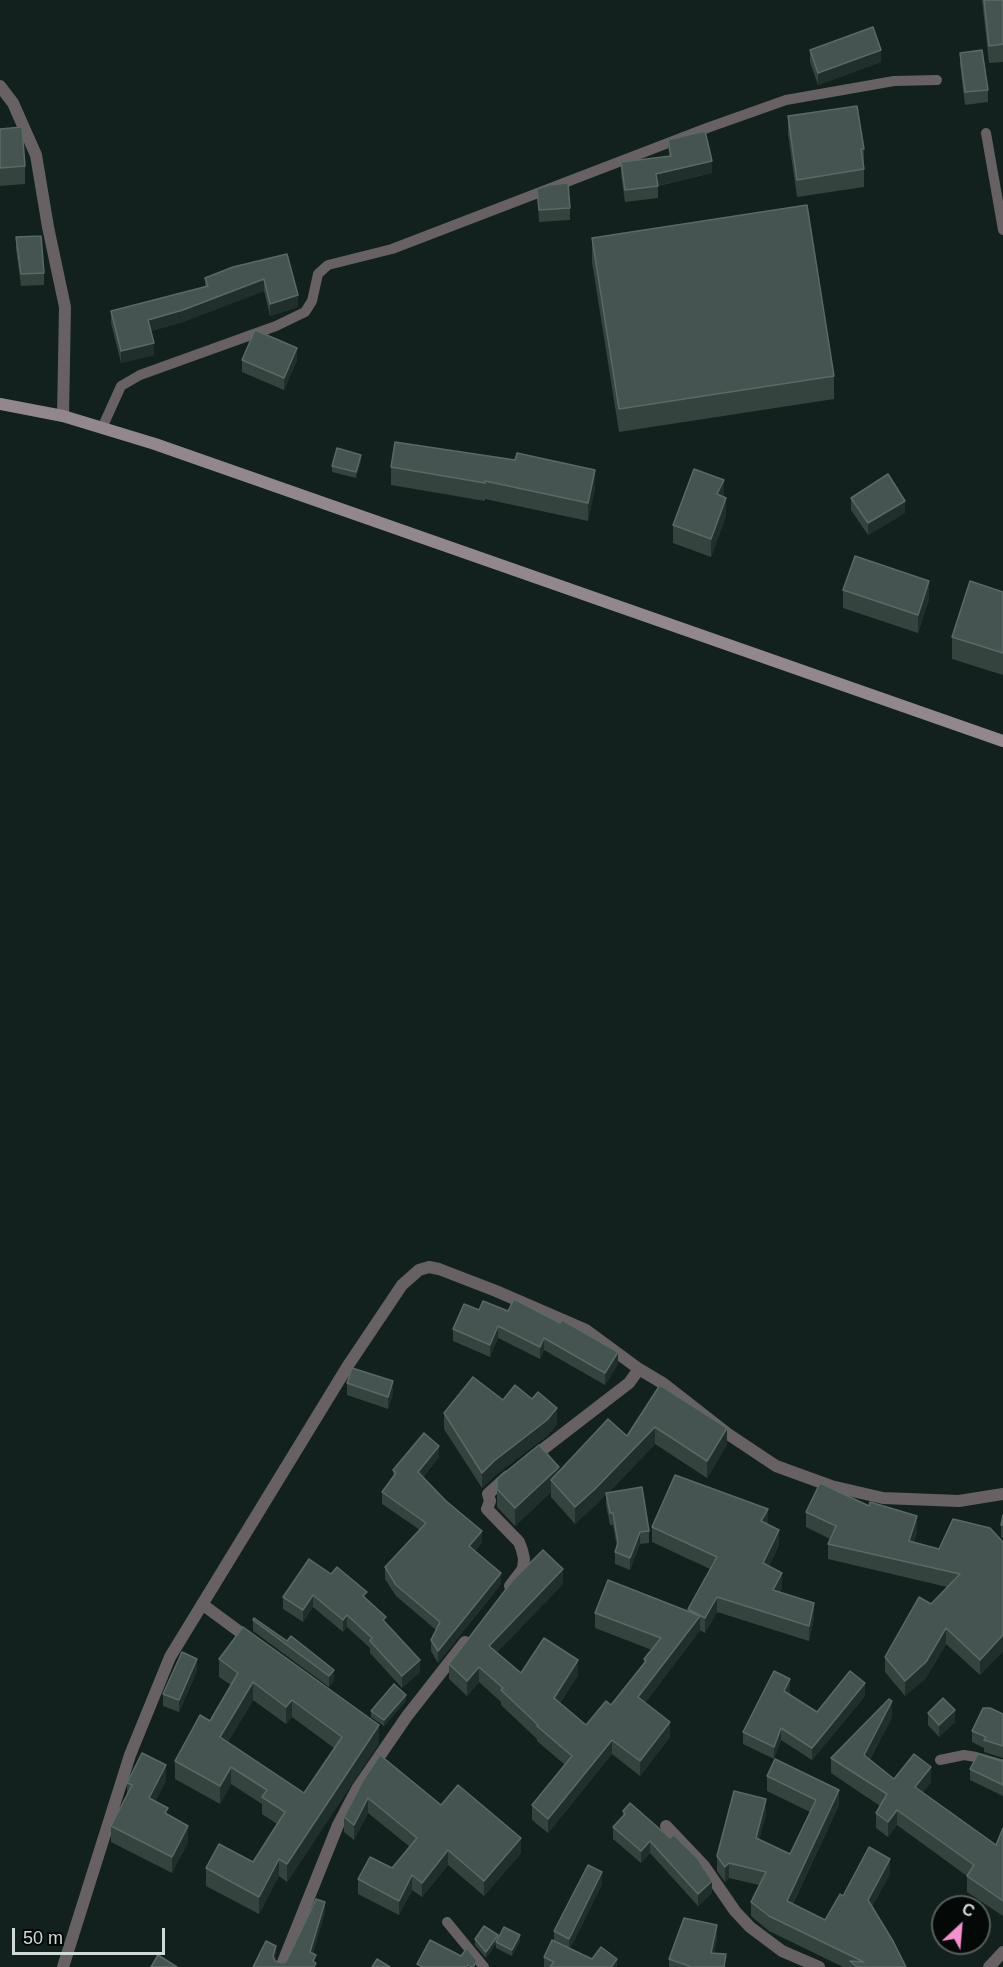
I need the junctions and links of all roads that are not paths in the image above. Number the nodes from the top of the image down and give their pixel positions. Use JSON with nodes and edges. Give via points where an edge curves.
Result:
{"nodes":[{"id":1,"x":937,"y":80,"type":"dead end"},
{"id":2,"x":0,"y":86,"type":"edge"},
{"id":3,"x":986,"y":133,"type":"dead end"},
{"id":4,"x":1003,"y":230,"type":"edge"},
{"id":5,"x":0,"y":404,"type":"edge"},
{"id":6,"x":63,"y":416,"type":"junction"},
{"id":7,"x":102,"y":428,"type":"junction"},
{"id":8,"x":1003,"y":741,"type":"edge"},
{"id":9,"x":639,"y":1370,"type":"junction"},
{"id":10,"x":1003,"y":1494,"type":"edge"},
{"id":11,"x":501,"y":1597,"type":"edge"},
{"id":12,"x":202,"y":1604,"type":"junction"},
{"id":13,"x":471,"y":1635,"type":"edge"},
{"id":14,"x":258,"y":1645,"type":"edge"},
{"id":15,"x":940,"y":1760,"type":"dead end"},
{"id":16,"x":1003,"y":1766,"type":"edge"},
{"id":17,"x":666,"y":1826,"type":"dead end"},
{"id":18,"x":447,"y":1922,"type":"dead end"},
{"id":19,"x":1003,"y":1952,"type":"edge"},
{"id":20,"x":63,"y":1967,"type":"edge"},
{"id":21,"x":282,"y":1967,"type":"edge"},
{"id":22,"x":484,"y":1967,"type":"edge"},
{"id":23,"x":819,"y":1967,"type":"edge"},
{"id":24,"x":989,"y":1967,"type":"edge"}],
"edges":[{"from":1,"to":7,"type":"lane","via":[[894,81],[786,100],[392,249],[328,265],[318,274],[312,301],[305,312],[140,375],[121,386]]},
{"from":2,"to":6,"type":"street","via":[[13,104],[36,155],[65,307]]},
{"from":3,"to":4,"type":"lane"},
{"from":5,"to":6,"type":"main road"},
{"from":6,"to":7,"type":"main road"},
{"from":7,"to":8,"type":"main road"},
{"from":9,"to":10,"type":"street","via":[[776,1466],[831,1486],[883,1497],[959,1501]]},
{"from":9,"to":11,"type":"street","via":[[629,1383],[488,1494],[488,1509],[519,1542],[524,1559],[523,1569]]},
{"from":9,"to":12,"type":"street","via":[[585,1330],[439,1269],[419,1270],[402,1285],[349,1365]]},
{"from":12,"to":14,"type":"street"},
{"from":12,"to":20,"type":"street","via":[[170,1658],[130,1755]]},
{"from":13,"to":21,"type":"street","via":[[385,1738],[338,1825]]},
{"from":15,"to":16,"type":"lane","via":[[964,1755]]},
{"from":17,"to":23,"type":"street","via":[[704,1866],[750,1926],[782,1951]]},
{"from":18,"to":22,"type":"lane"},
{"from":19,"to":24,"type":"street"}]}
